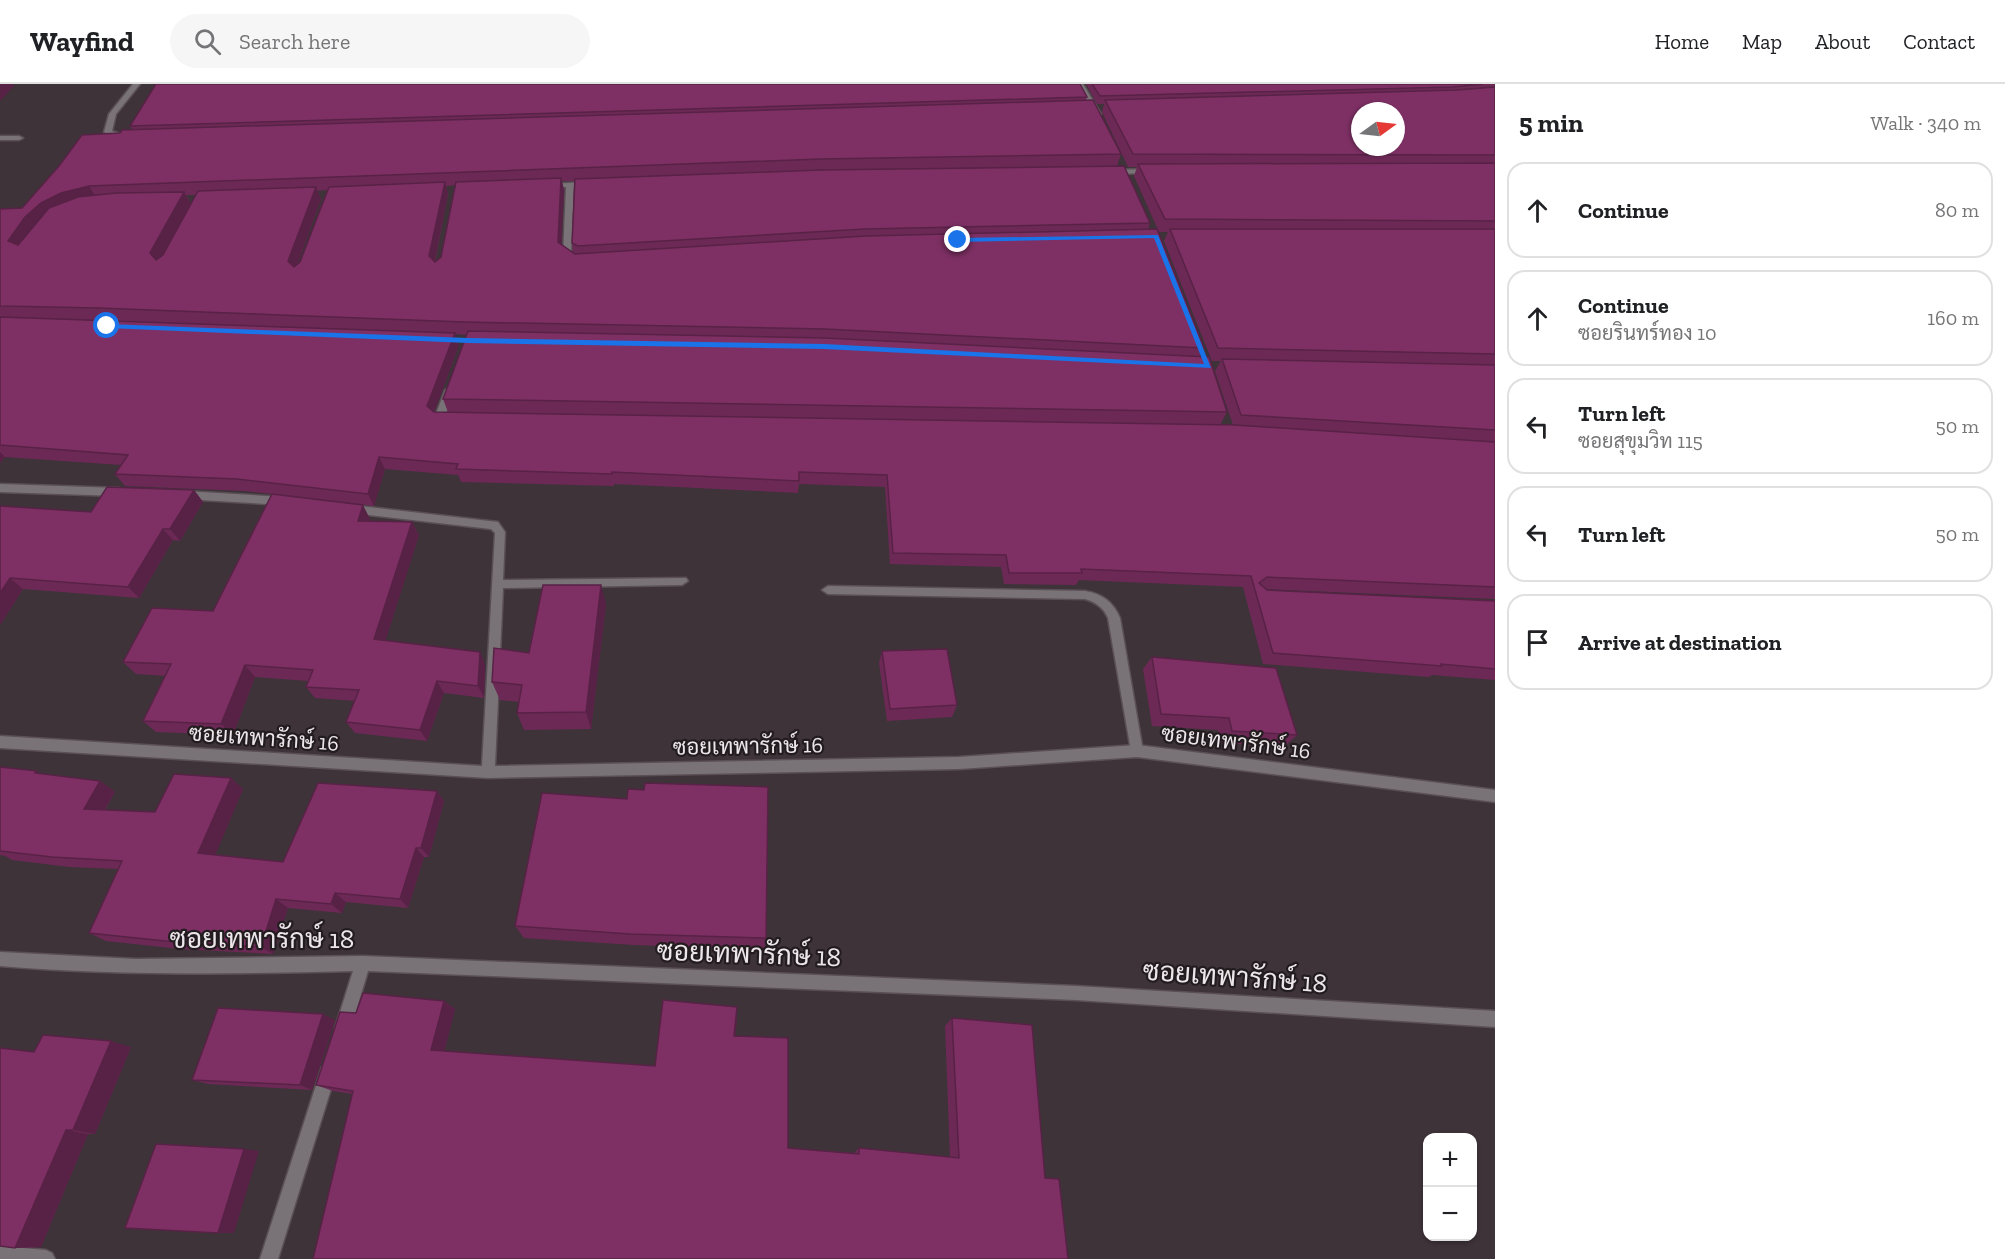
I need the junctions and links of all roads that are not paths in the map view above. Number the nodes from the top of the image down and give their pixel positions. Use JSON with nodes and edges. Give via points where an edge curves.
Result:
{"nodes":[{"id":1,"x":137,"y":84,"type":"edge"},
{"id":2,"x":1080,"y":84,"type":"edge"},
{"id":3,"x":1094,"y":108,"type":"junction"},
{"id":4,"x":1106,"y":108,"type":"edge"},
{"id":5,"x":1083,"y":109,"type":"edge"},
{"id":6,"x":1099,"y":119,"type":"edge"},
{"id":7,"x":131,"y":137,"type":"edge"},
{"id":8,"x":0,"y":138,"type":"edge"},
{"id":9,"x":19,"y":138,"type":"dead end"},
{"id":10,"x":1120,"y":161,"type":"edge"},
{"id":11,"x":1159,"y":171,"type":"edge"},
{"id":12,"x":1101,"y":172,"type":"edge"},
{"id":13,"x":1125,"y":172,"type":"junction"},
{"id":14,"x":1130,"y":182,"type":"edge"},
{"id":15,"x":594,"y":184,"type":"edge"},
{"id":16,"x":570,"y":185,"type":"junction"},
{"id":17,"x":536,"y":186,"type":"edge"},
{"id":18,"x":589,"y":260,"type":"edge"},
{"id":19,"x":451,"y":385,"type":"edge"},
{"id":20,"x":463,"y":419,"type":"edge"},
{"id":21,"x":0,"y":488,"type":"edge"},
{"id":22,"x":128,"y":493,"type":"edge"},
{"id":23,"x":175,"y":494,"type":"edge"},
{"id":24,"x":292,"y":502,"type":"edge"},
{"id":25,"x":340,"y":508,"type":"edge"},
{"id":26,"x":682,"y":581,"type":"dead end"},
{"id":27,"x":498,"y":584,"type":"junction"},
{"id":28,"x":828,"y":590,"type":"dead end"},
{"id":29,"x":0,"y":742,"type":"edge"},
{"id":30,"x":1137,"y":751,"type":"junction"},
{"id":31,"x":488,"y":772,"type":"junction"},
{"id":32,"x":1495,"y":796,"type":"edge"},
{"id":33,"x":0,"y":959,"type":"edge"},
{"id":34,"x":363,"y":963,"type":"junction"},
{"id":35,"x":1495,"y":1019,"type":"edge"},
{"id":36,"x":0,"y":1255,"type":"edge"},
{"id":37,"x":46,"y":1259,"type":"edge"},
{"id":38,"x":269,"y":1259,"type":"edge"}],
"edges":[{"from":1,"to":7,"type":"street","via":[[113,114],[108,132],[119,138]]},
{"from":2,"to":3,"type":"street"},
{"from":3,"to":4,"type":"street"},
{"from":3,"to":5,"type":"street"},
{"from":3,"to":6,"type":"street"},
{"from":8,"to":9,"type":"street"},
{"from":10,"to":13,"type":"street"},
{"from":11,"to":13,"type":"street"},
{"from":12,"to":13,"type":"street"},
{"from":13,"to":14,"type":"street"},
{"from":15,"to":16,"type":"street"},
{"from":16,"to":17,"type":"street"},
{"from":16,"to":18,"type":"street","via":[[567,255],[572,260]]},
{"from":19,"to":20,"type":"street","via":[[439,419]]},
{"from":21,"to":22,"type":"street"},
{"from":23,"to":24,"type":"street"},
{"from":25,"to":27,"type":"street","via":[[494,525],[500,532]]},
{"from":26,"to":27,"type":"street"},
{"from":27,"to":31,"type":"street"},
{"from":28,"to":30,"type":"street","via":[[1085,595],[1100,599],[1114,618]]},
{"from":29,"to":31,"type":"street","name":"ซอยเทพารักษ์ 16"},
{"from":30,"to":31,"type":"street","name":"ซอยเทพารักษ์ 16","via":[[959,763]]},
{"from":30,"to":32,"type":"street","name":"ซอยเทพารักษ์ 16"},
{"from":33,"to":34,"type":"street","name":"ซอยเทพารักษ์ 18","via":[[252,967]]},
{"from":34,"to":35,"type":"street","name":"ซอยเทพารักษ์ 18","via":[[1076,993]]},
{"from":34,"to":38,"type":"street"},
{"from":36,"to":37,"type":"street"}]}
